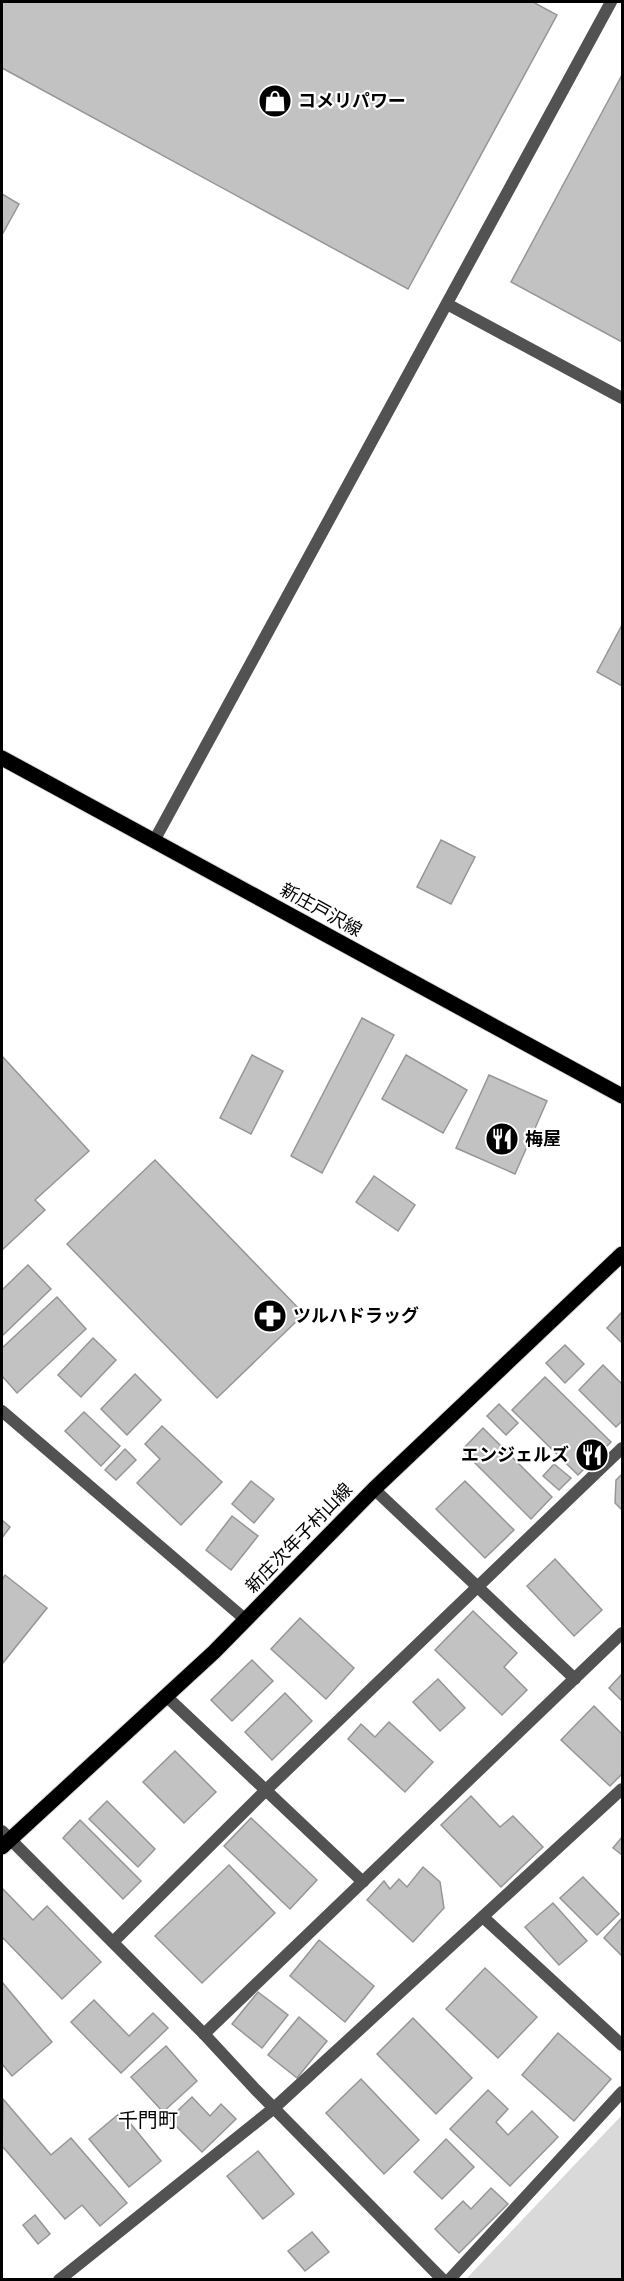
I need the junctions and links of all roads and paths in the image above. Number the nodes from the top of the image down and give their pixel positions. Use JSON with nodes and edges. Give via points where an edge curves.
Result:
{"nodes":[{"id":1,"x":611,"y":2,"type":"edge"},
{"id":2,"x":447,"y":304,"type":"junction"},
{"id":3,"x":622,"y":398,"type":"edge"},
{"id":4,"x":2,"y":758,"type":"edge"},
{"id":5,"x":154,"y":841,"type":"junction"},
{"id":6,"x":622,"y":1096,"type":"edge"},
{"id":7,"x":622,"y":1254,"type":"edge"},
{"id":8,"x":2,"y":1411,"type":"edge"},
{"id":9,"x":622,"y":1448,"type":"edge"},
{"id":10,"x":374,"y":1489,"type":"junction"},
{"id":11,"x":478,"y":1588,"type":"junction"},
{"id":12,"x":246,"y":1620,"type":"junction"},
{"id":13,"x":622,"y":1633,"type":"edge"},
{"id":14,"x":575,"y":1678,"type":"junction"},
{"id":15,"x":166,"y":1696,"type":"junction"},
{"id":16,"x":622,"y":1789,"type":"edge"},
{"id":17,"x":266,"y":1790,"type":"junction"},
{"id":18,"x":5,"y":1839,"type":"edge"},
{"id":19,"x":363,"y":1882,"type":"junction"},
{"id":20,"x":483,"y":1917,"type":"junction"},
{"id":21,"x":113,"y":1942,"type":"junction"},
{"id":22,"x":204,"y":2034,"type":"junction"},
{"id":23,"x":622,"y":2045,"type":"edge"},
{"id":24,"x":622,"y":2092,"type":"edge"},
{"id":25,"x":274,"y":2108,"type":"junction"},
{"id":26,"x":58,"y":2280,"type":"edge"},
{"id":27,"x":443,"y":2280,"type":"edge"},
{"id":28,"x":449,"y":2280,"type":"edge"}],
"edges":[{"from":1,"to":2,"type":"street"},
{"from":2,"to":3,"type":"street"},
{"from":2,"to":5,"type":"street"},
{"from":4,"to":5,"type":"main road","name":"新庄戸沢線"},
{"from":5,"to":6,"type":"main road","name":"新庄戸沢線"},
{"from":7,"to":10,"type":"main road","name":"新庄次年子村山線"},
{"from":8,"to":12,"type":"street"},
{"from":9,"to":11,"type":"street"},
{"from":10,"to":11,"type":"street"},
{"from":10,"to":12,"type":"main road","name":"新庄次年子村山線"},
{"from":11,"to":14,"type":"street"},
{"from":11,"to":17,"type":"street"},
{"from":12,"to":15,"type":"main road","name":"新庄次年子村山線"},
{"from":13,"to":14,"type":"street"},
{"from":14,"to":19,"type":"street"},
{"from":15,"to":17,"type":"street"},
{"from":15,"to":18,"type":"main road","name":"新庄次年子村山線"},
{"from":16,"to":20,"type":"street"},
{"from":17,"to":19,"type":"street"},
{"from":17,"to":21,"type":"street"},
{"from":18,"to":21,"type":"street"},
{"from":19,"to":22,"type":"street"},
{"from":20,"to":23,"type":"street"},
{"from":20,"to":25,"type":"street"},
{"from":21,"to":22,"type":"street"},
{"from":22,"to":25,"type":"street"},
{"from":24,"to":28,"type":"street"},
{"from":25,"to":26,"type":"street"},
{"from":25,"to":27,"type":"street"}]}
